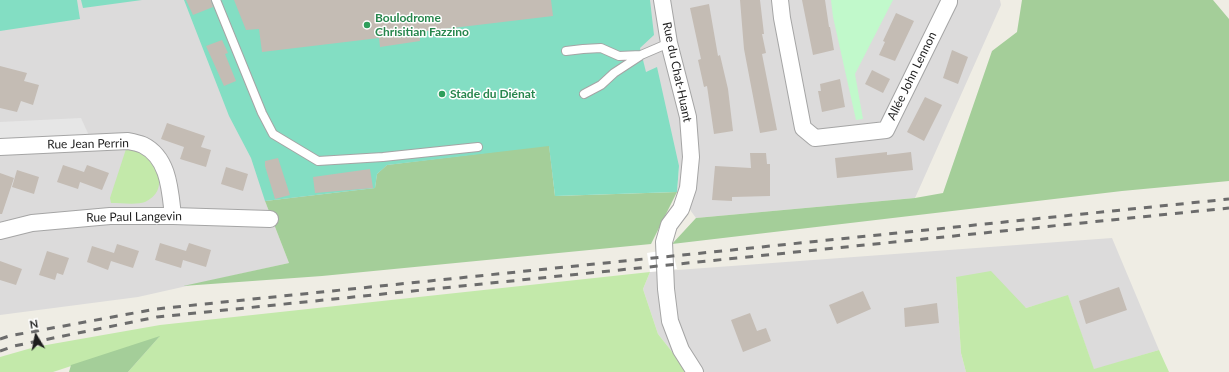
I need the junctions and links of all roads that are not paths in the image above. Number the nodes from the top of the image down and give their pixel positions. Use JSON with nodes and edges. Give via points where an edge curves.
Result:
{"nodes":[{"id":1,"x":216,"y":0,"type":"edge"},
{"id":2,"x":662,"y":0,"type":"edge"},
{"id":3,"x":780,"y":0,"type":"edge"},
{"id":4,"x":949,"y":0,"type":"edge"},
{"id":5,"x":669,"y":42,"type":"junction"},
{"id":6,"x":566,"y":51,"type":"dead end"},
{"id":7,"x":641,"y":55,"type":"junction"},
{"id":8,"x":584,"y":94,"type":"dead end"},
{"id":9,"x":0,"y":147,"type":"edge"},
{"id":10,"x":478,"y":147,"type":"dead end"},
{"id":11,"x":173,"y":216,"type":"junction"},
{"id":12,"x":270,"y":219,"type":"dead end"},
{"id":13,"x":0,"y":231,"type":"edge"},
{"id":14,"x":695,"y":372,"type":"edge"}],
"edges":[{"from":1,"to":10,"type":"lane","via":[[273,134],[318,161]]},
{"from":2,"to":5,"type":"street","name":"Rue du Chat-Huant"},
{"from":3,"to":4,"type":"street","name":"Allée John Lennon","via":[[803,128],[815,138],[886,130]]},
{"from":5,"to":7,"type":"lane"},
{"from":5,"to":14,"type":"street","name":"Rue du Chat-Huant","via":[[688,117],[691,157],[688,188],[680,209],[669,225],[664,242],[666,289],[670,320],[681,350]]},
{"from":6,"to":7,"type":"lane","via":[[593,46],[619,56]]},
{"from":7,"to":8,"type":"lane","via":[[601,85]]},
{"from":9,"to":11,"type":"street","name":"Rue Jean Perrin","via":[[128,141],[143,146],[157,156],[165,169]]},
{"from":11,"to":12,"type":"street","name":"Rue Paul Langevin"},
{"from":11,"to":13,"type":"street","name":"Rue Paul Langevin","via":[[110,216],[32,223]]}]}
